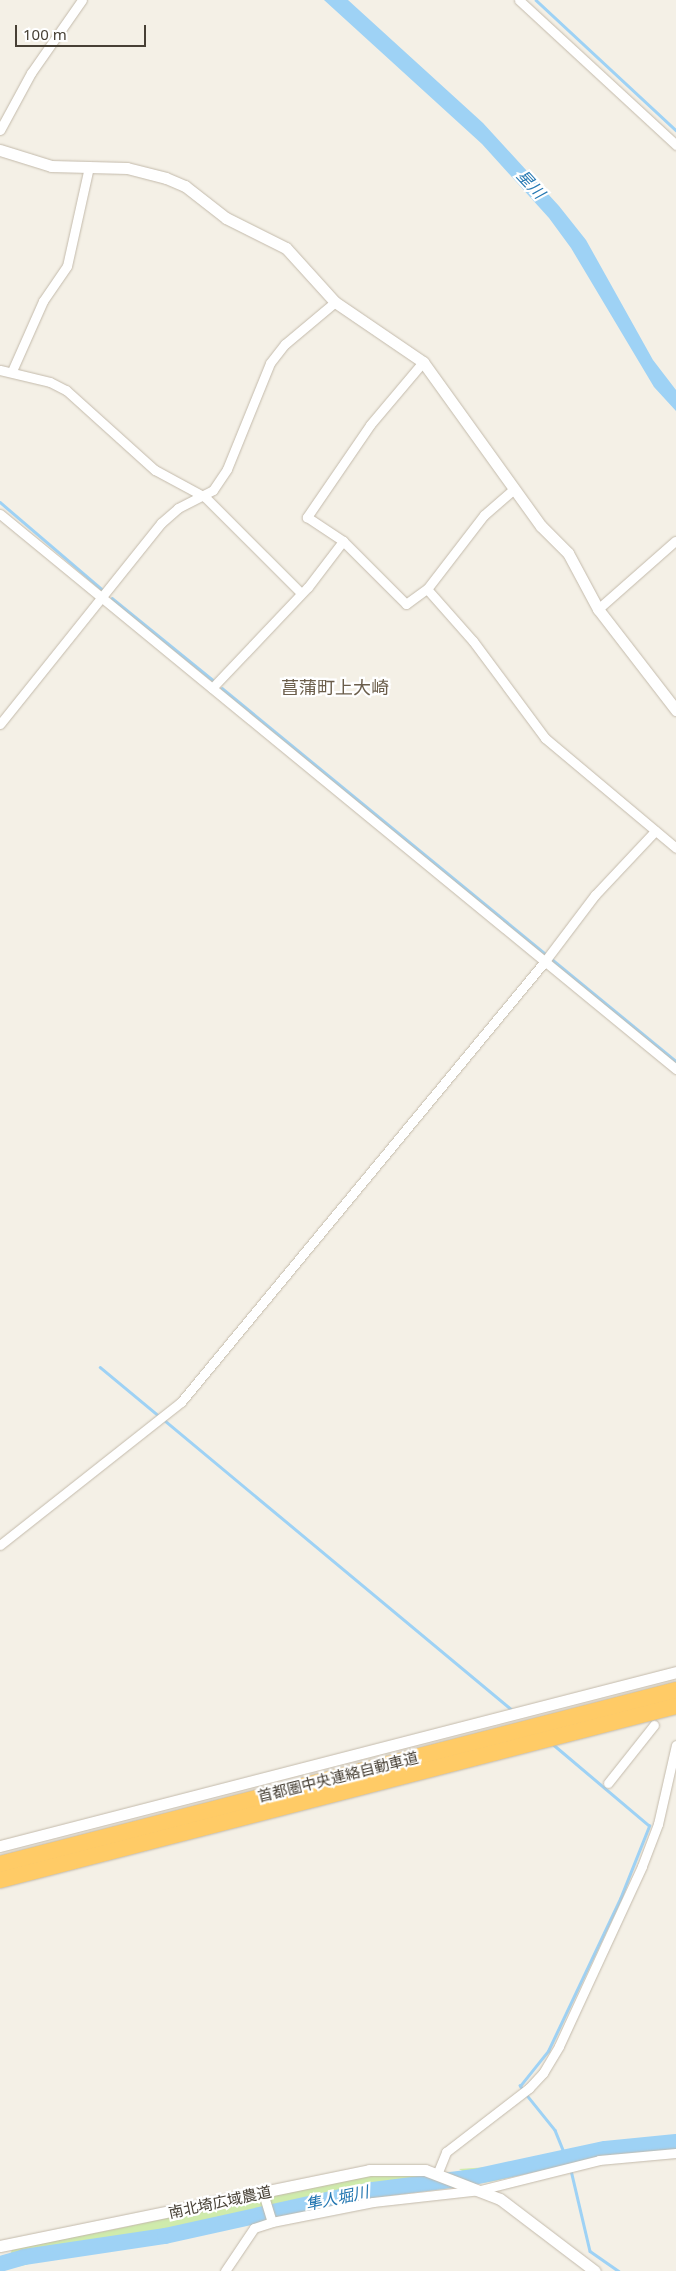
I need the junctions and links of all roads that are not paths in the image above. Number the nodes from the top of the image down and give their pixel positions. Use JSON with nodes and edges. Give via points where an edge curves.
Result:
{"nodes":[{"id":1,"x":82,"y":0,"type":"edge"},
{"id":2,"x":519,"y":0,"type":"edge"},
{"id":3,"x":0,"y":130,"type":"edge"},
{"id":4,"x":676,"y":145,"type":"edge"},
{"id":5,"x":0,"y":150,"type":"edge"},
{"id":6,"x":90,"y":168,"type":"junction"},
{"id":7,"x":335,"y":302,"type":"junction"},
{"id":8,"x":423,"y":362,"type":"junction"},
{"id":9,"x":0,"y":370,"type":"edge"},
{"id":10,"x":12,"y":371,"type":"junction"},
{"id":11,"x":514,"y":489,"type":"junction"},
{"id":12,"x":205,"y":496,"type":"junction"},
{"id":13,"x":0,"y":514,"type":"edge"},
{"id":14,"x":343,"y":541,"type":"junction"},
{"id":15,"x":674,"y":541,"type":"dead end"},
{"id":16,"x":427,"y":589,"type":"junction"},
{"id":17,"x":301,"y":593,"type":"junction"},
{"id":18,"x":104,"y":598,"type":"junction"},
{"id":19,"x":598,"y":609,"type":"junction"},
{"id":20,"x":212,"y":688,"type":"junction"},
{"id":21,"x":676,"y":710,"type":"edge"},
{"id":22,"x":0,"y":724,"type":"edge"},
{"id":23,"x":654,"y":831,"type":"junction"},
{"id":24,"x":676,"y":848,"type":"edge"},
{"id":25,"x":545,"y":961,"type":"junction"},
{"id":26,"x":676,"y":1069,"type":"edge"},
{"id":27,"x":0,"y":1545,"type":"edge"},
{"id":28,"x":676,"y":1672,"type":"edge"},
{"id":29,"x":676,"y":1690,"type":"edge"},
{"id":30,"x":676,"y":1706,"type":"edge"},
{"id":31,"x":654,"y":1725,"type":"dead end"},
{"id":32,"x":676,"y":1745,"type":"edge"},
{"id":33,"x":608,"y":1783,"type":"dead end"},
{"id":34,"x":0,"y":1846,"type":"edge"},
{"id":35,"x":0,"y":1864,"type":"edge"},
{"id":36,"x":0,"y":1880,"type":"edge"},
{"id":37,"x":676,"y":2153,"type":"edge"},
{"id":38,"x":438,"y":2172,"type":"junction"},
{"id":39,"x":480,"y":2190,"type":"junction"},
{"id":40,"x":264,"y":2195,"type":"junction"},
{"id":41,"x":272,"y":2220,"type":"junction"},
{"id":42,"x":1,"y":2246,"type":"edge"},
{"id":43,"x":225,"y":2271,"type":"edge"},
{"id":44,"x":594,"y":2271,"type":"edge"}],
"edges":[{"from":1,"to":3,"type":"street","via":[[31,73]]},
{"from":2,"to":4,"type":"street"},
{"from":5,"to":6,"type":"street","via":[[51,166]]},
{"from":6,"to":7,"type":"street","via":[[127,168],[185,186],[226,218],[286,248]]},
{"from":6,"to":10,"type":"street","via":[[67,266],[43,301]]},
{"from":7,"to":8,"type":"street"},
{"from":7,"to":12,"type":"street","via":[[285,344],[270,363],[226,469],[213,490]]},
{"from":8,"to":11,"type":"street"},
{"from":8,"to":14,"type":"street","via":[[370,425],[308,517]]},
{"from":9,"to":10,"type":"street"},
{"from":10,"to":12,"type":"street","via":[[66,390],[143,460]]},
{"from":11,"to":16,"type":"street","via":[[484,515]]},
{"from":11,"to":19,"type":"street","via":[[541,526],[568,554]]},
{"from":12,"to":17,"type":"street"},
{"from":12,"to":18,"type":"street","via":[[169,515]]},
{"from":13,"to":18,"type":"street"},
{"from":14,"to":16,"type":"street","via":[[403,604]]},
{"from":14,"to":17,"type":"street"},
{"from":15,"to":19,"type":"street"},
{"from":16,"to":23,"type":"street","via":[[473,640],[545,738]]},
{"from":17,"to":20,"type":"street"},
{"from":18,"to":20,"type":"street"},
{"from":18,"to":22,"type":"street"},
{"from":19,"to":21,"type":"street"},
{"from":20,"to":25,"type":"street"},
{"from":23,"to":24,"type":"street"},
{"from":23,"to":25,"type":"street","via":[[595,895]]},
{"from":25,"to":26,"type":"street"},
{"from":25,"to":27,"type":"street","via":[[181,1402]]},
{"from":28,"to":34,"type":"street"},
{"from":29,"to":35,"type":"highway","name":"首都圏中央連絡自動車道"},
{"from":30,"to":36,"type":"highway","name":"首都圏中央連絡自動車道"},
{"from":31,"to":33,"type":"street"},
{"from":32,"to":38,"type":"street","via":[[658,1824],[642,1866],[559,2046],[543,2073],[529,2088],[446,2152]]},
{"from":37,"to":39,"type":"street","via":[[599,2160]]},
{"from":38,"to":39,"type":"street","name":"南北埼広域農道"},
{"from":38,"to":40,"type":"street","name":"南北埼広域農道","via":[[387,2168],[368,2170]]},
{"from":39,"to":41,"type":"street","via":[[373,2202]]},
{"from":39,"to":44,"type":"street","via":[[500,2199]]},
{"from":40,"to":41,"type":"street"},
{"from":40,"to":42,"type":"street","name":"南北埼広域農道"},
{"from":41,"to":43,"type":"street","via":[[254,2228]]}]}
